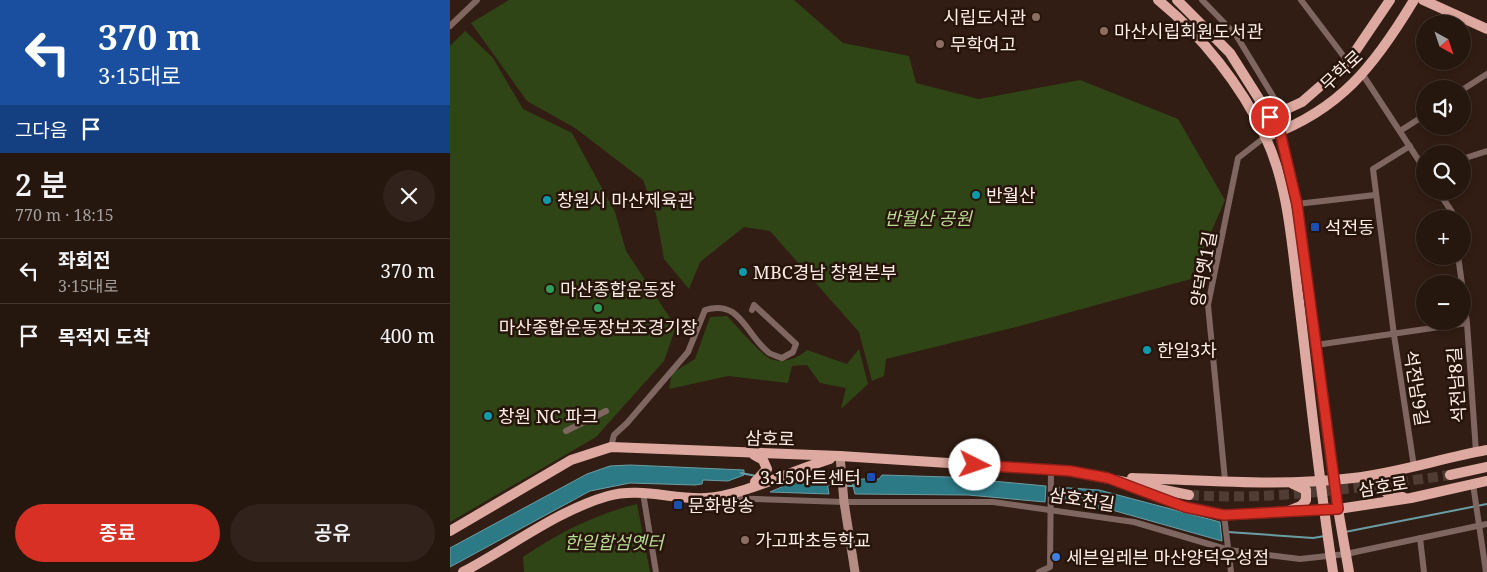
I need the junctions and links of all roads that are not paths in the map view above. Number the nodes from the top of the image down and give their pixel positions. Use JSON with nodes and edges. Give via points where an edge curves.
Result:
{"nodes":[{"id":1,"x":477,"y":0,"type":"edge"},
{"id":2,"x":1158,"y":0,"type":"edge"},
{"id":3,"x":1177,"y":0,"type":"edge"},
{"id":4,"x":1202,"y":0,"type":"edge"},
{"id":5,"x":1301,"y":0,"type":"edge"},
{"id":6,"x":1390,"y":0,"type":"edge"},
{"id":7,"x":1414,"y":0,"type":"edge"},
{"id":8,"x":1423,"y":0,"type":"edge"},
{"id":9,"x":450,"y":26,"type":"edge"},
{"id":10,"x":1487,"y":29,"type":"edge"},
{"id":11,"x":1348,"y":62,"type":"junction"},
{"id":12,"x":1487,"y":74,"type":"edge"},
{"id":13,"x":1363,"y":75,"type":"junction"},
{"id":14,"x":1471,"y":84,"type":"edge"},
{"id":15,"x":1282,"y":111,"type":"junction"},
{"id":16,"x":1270,"y":117,"type":"junction"},
{"id":17,"x":1416,"y":121,"type":"edge"},
{"id":18,"x":1258,"y":123,"type":"junction"},
{"id":19,"x":1400,"y":131,"type":"junction"},
{"id":20,"x":1280,"y":132,"type":"junction"},
{"id":21,"x":1265,"y":137,"type":"junction"},
{"id":22,"x":1410,"y":146,"type":"junction"},
{"id":23,"x":1487,"y":151,"type":"edge"},
{"id":24,"x":1416,"y":156,"type":"edge"},
{"id":25,"x":1471,"y":156,"type":"edge"},
{"id":26,"x":1375,"y":195,"type":"junction"},
{"id":27,"x":1297,"y":204,"type":"junction"},
{"id":28,"x":752,"y":310,"type":"dead end"},
{"id":29,"x":1424,"y":330,"type":"edge"},
{"id":30,"x":1467,"y":330,"type":"edge"},
{"id":31,"x":1394,"y":335,"type":"junction"},
{"id":32,"x":1316,"y":345,"type":"junction"},
{"id":33,"x":606,"y":411,"type":"dead end"},
{"id":34,"x":566,"y":431,"type":"dead end"},
{"id":35,"x":611,"y":447,"type":"junction"},
{"id":36,"x":1487,"y":450,"type":"edge"},
{"id":37,"x":1476,"y":452,"type":"junction"},
{"id":38,"x":746,"y":454,"type":"junction"},
{"id":39,"x":840,"y":456,"type":"junction"},
{"id":40,"x":1414,"y":467,"type":"junction"},
{"id":41,"x":1487,"y":467,"type":"edge"},
{"id":42,"x":1400,"y":470,"type":"junction"},
{"id":43,"x":1050,"y":471,"type":"junction"},
{"id":44,"x":1450,"y":475,"type":"tunnel mouth"},
{"id":45,"x":1108,"y":478,"type":"junction"},
{"id":46,"x":1225,"y":480,"type":"junction"},
{"id":47,"x":1336,"y":480,"type":"junction"},
{"id":48,"x":1322,"y":481,"type":"junction"},
{"id":49,"x":1487,"y":481,"type":"edge"},
{"id":50,"x":1286,"y":482,"type":"junction"},
{"id":51,"x":1474,"y":487,"type":"junction"},
{"id":52,"x":739,"y":491,"type":"junction"},
{"id":53,"x":643,"y":493,"type":"junction"},
{"id":54,"x":1189,"y":495,"type":"tunnel mouth"},
{"id":55,"x":707,"y":498,"type":"junction"},
{"id":56,"x":1411,"y":498,"type":"junction"},
{"id":57,"x":844,"y":499,"type":"junction"},
{"id":58,"x":1050,"y":506,"type":"junction"},
{"id":59,"x":1286,"y":512,"type":"junction"},
{"id":60,"x":1339,"y":512,"type":"junction"},
{"id":61,"x":1326,"y":513,"type":"junction"},
{"id":62,"x":1225,"y":518,"type":"junction"},
{"id":63,"x":1479,"y":523,"type":"junction"},
{"id":64,"x":1487,"y":524,"type":"edge"},
{"id":65,"x":450,"y":531,"type":"edge"},
{"id":66,"x":1420,"y":538,"type":"junction"},
{"id":67,"x":1228,"y":548,"type":"junction"},
{"id":68,"x":1346,"y":552,"type":"junction"},
{"id":69,"x":1330,"y":554,"type":"junction"},
{"id":70,"x":463,"y":572,"type":"edge"},
{"id":71,"x":656,"y":572,"type":"edge"},
{"id":72,"x":855,"y":572,"type":"edge"},
{"id":73,"x":1039,"y":572,"type":"edge"},
{"id":74,"x":1231,"y":572,"type":"edge"},
{"id":75,"x":1333,"y":572,"type":"edge"},
{"id":76,"x":1349,"y":572,"type":"edge"},
{"id":77,"x":1424,"y":572,"type":"edge"},
{"id":78,"x":1486,"y":572,"type":"edge"}],
"edges":[{"from":1,"to":9,"type":"street"},
{"from":2,"to":18,"type":"main road","via":[[1219,63]]},
{"from":3,"to":16,"type":"main road","via":[[1230,53]]},
{"from":4,"to":15,"type":"street","via":[[1236,35]]},
{"from":5,"to":11,"type":"street"},
{"from":6,"to":11,"type":"main road","name":"무학로"},
{"from":7,"to":13,"type":"main road","name":"무학로","via":[[1380,55]]},
{"from":8,"to":10,"type":"main road"},
{"from":11,"to":15,"type":"main road","name":"무학로","via":[[1302,102]]},
{"from":12,"to":14,"type":"street"},
{"from":13,"to":19,"type":"street"},
{"from":13,"to":20,"type":"main road","name":"무학로","via":[[1310,117]]},
{"from":15,"to":16,"type":"main road","name":"무학로"},
{"from":16,"to":18,"type":"main road","name":"무학로"},
{"from":16,"to":20,"type":"main road"},
{"from":17,"to":19,"type":"street"},
{"from":18,"to":21,"type":"main road"},
{"from":19,"to":22,"type":"street"},
{"from":20,"to":21,"type":"main road","name":"무학로"},
{"from":20,"to":27,"type":"main road"},
{"from":21,"to":46,"type":"street","name":"양덕옛1길","via":[[1238,158],[1208,305]]},
{"from":21,"to":48,"type":"main road","via":[[1282,188]]},
{"from":22,"to":24,"type":"street"},
{"from":22,"to":26,"type":"street","name":"석전남9길","via":[[1373,169]]},
{"from":23,"to":25,"type":"street"},
{"from":26,"to":27,"type":"street"},
{"from":26,"to":31,"type":"street","name":"석전남9길"},
{"from":27,"to":32,"type":"main road"},
{"from":28,"to":35,"type":"street","via":[[754,304],[796,344],[793,352],[782,358],[769,353],[732,310],[716,306],[705,310],[688,352],[614,435]]},
{"from":29,"to":31,"type":"street"},
{"from":30,"to":37,"type":"street","name":"석전남8길"},
{"from":31,"to":32,"type":"street"},
{"from":31,"to":40,"type":"street","name":"석전남9길"},
{"from":32,"to":47,"type":"main road"},
{"from":33,"to":34,"type":"street"},
{"from":35,"to":38,"type":"main road","name":"삼호로"},
{"from":35,"to":65,"type":"main road","name":"삼호로","via":[[571,460]]},
{"from":36,"to":37,"type":"main road","name":"삼호로"},
{"from":37,"to":40,"type":"main road","name":"삼호로"},
{"from":38,"to":39,"type":"main road","name":"삼호로"},
{"from":38,"to":52,"type":"main road","via":[[758,456],[767,469],[759,479]]},
{"from":39,"to":43,"type":"main road","name":"삼호로"},
{"from":39,"to":52,"type":"main road"},
{"from":39,"to":57,"type":"street"},
{"from":40,"to":42,"type":"main road","name":"삼호로"},
{"from":41,"to":44,"type":"main road"},
{"from":42,"to":47,"type":"main road","name":"삼호로"},
{"from":42,"to":56,"type":"main road","via":[[1388,476],[1382,488],[1387,493]]},
{"from":43,"to":45,"type":"main road","name":"삼호로"},
{"from":43,"to":58,"type":"street"},
{"from":45,"to":46,"type":"main road","name":"삼호로"},
{"from":45,"to":54,"type":"main road","name":"삼호로"},
{"from":45,"to":62,"type":"main road","name":"삼호로","via":[[1185,507]]},
{"from":46,"to":50,"type":"main road","name":"삼호로"},
{"from":47,"to":48,"type":"main road","name":"삼호로"},
{"from":47,"to":60,"type":"main road"},
{"from":48,"to":50,"type":"main road","name":"삼호로"},
{"from":48,"to":61,"type":"main road"},
{"from":49,"to":51,"type":"main road","name":"삼호로"},
{"from":50,"to":59,"type":"main road","via":[[1306,490],[1306,500],[1301,506]]},
{"from":51,"to":56,"type":"main road","name":"삼호로"},
{"from":51,"to":63,"type":"street"},
{"from":52,"to":55,"type":"main road"},
{"from":53,"to":55,"type":"main road"},
{"from":53,"to":70,"type":"main road","via":[[618,493],[590,502]]},
{"from":53,"to":71,"type":"street"},
{"from":55,"to":57,"type":"street","name":"삼호천길"},
{"from":56,"to":60,"type":"main road","name":"삼호로"},
{"from":57,"to":58,"type":"street","name":"삼호천길","via":[[963,500]]},
{"from":57,"to":72,"type":"street"},
{"from":58,"to":67,"type":"street","name":"삼호천길","via":[[1134,522]]},
{"from":58,"to":73,"type":"street","via":[[1050,567]]},
{"from":59,"to":61,"type":"main road","name":"삼호로"},
{"from":59,"to":62,"type":"main road","name":"삼호로"},
{"from":60,"to":61,"type":"main road","name":"삼호로"},
{"from":60,"to":68,"type":"main road"},
{"from":61,"to":69,"type":"main road"},
{"from":62,"to":67,"type":"street"},
{"from":63,"to":64,"type":"street","name":"삼호천길"},
{"from":63,"to":66,"type":"street","name":"삼호천길"},
{"from":63,"to":78,"type":"street"},
{"from":66,"to":68,"type":"street","name":"삼호천길"},
{"from":66,"to":77,"type":"street"},
{"from":67,"to":69,"type":"street","name":"삼호천길","via":[[1300,559]]},
{"from":67,"to":74,"type":"street"},
{"from":68,"to":69,"type":"street","name":"삼호천길"},
{"from":68,"to":76,"type":"main road"},
{"from":69,"to":75,"type":"main road"}]}
